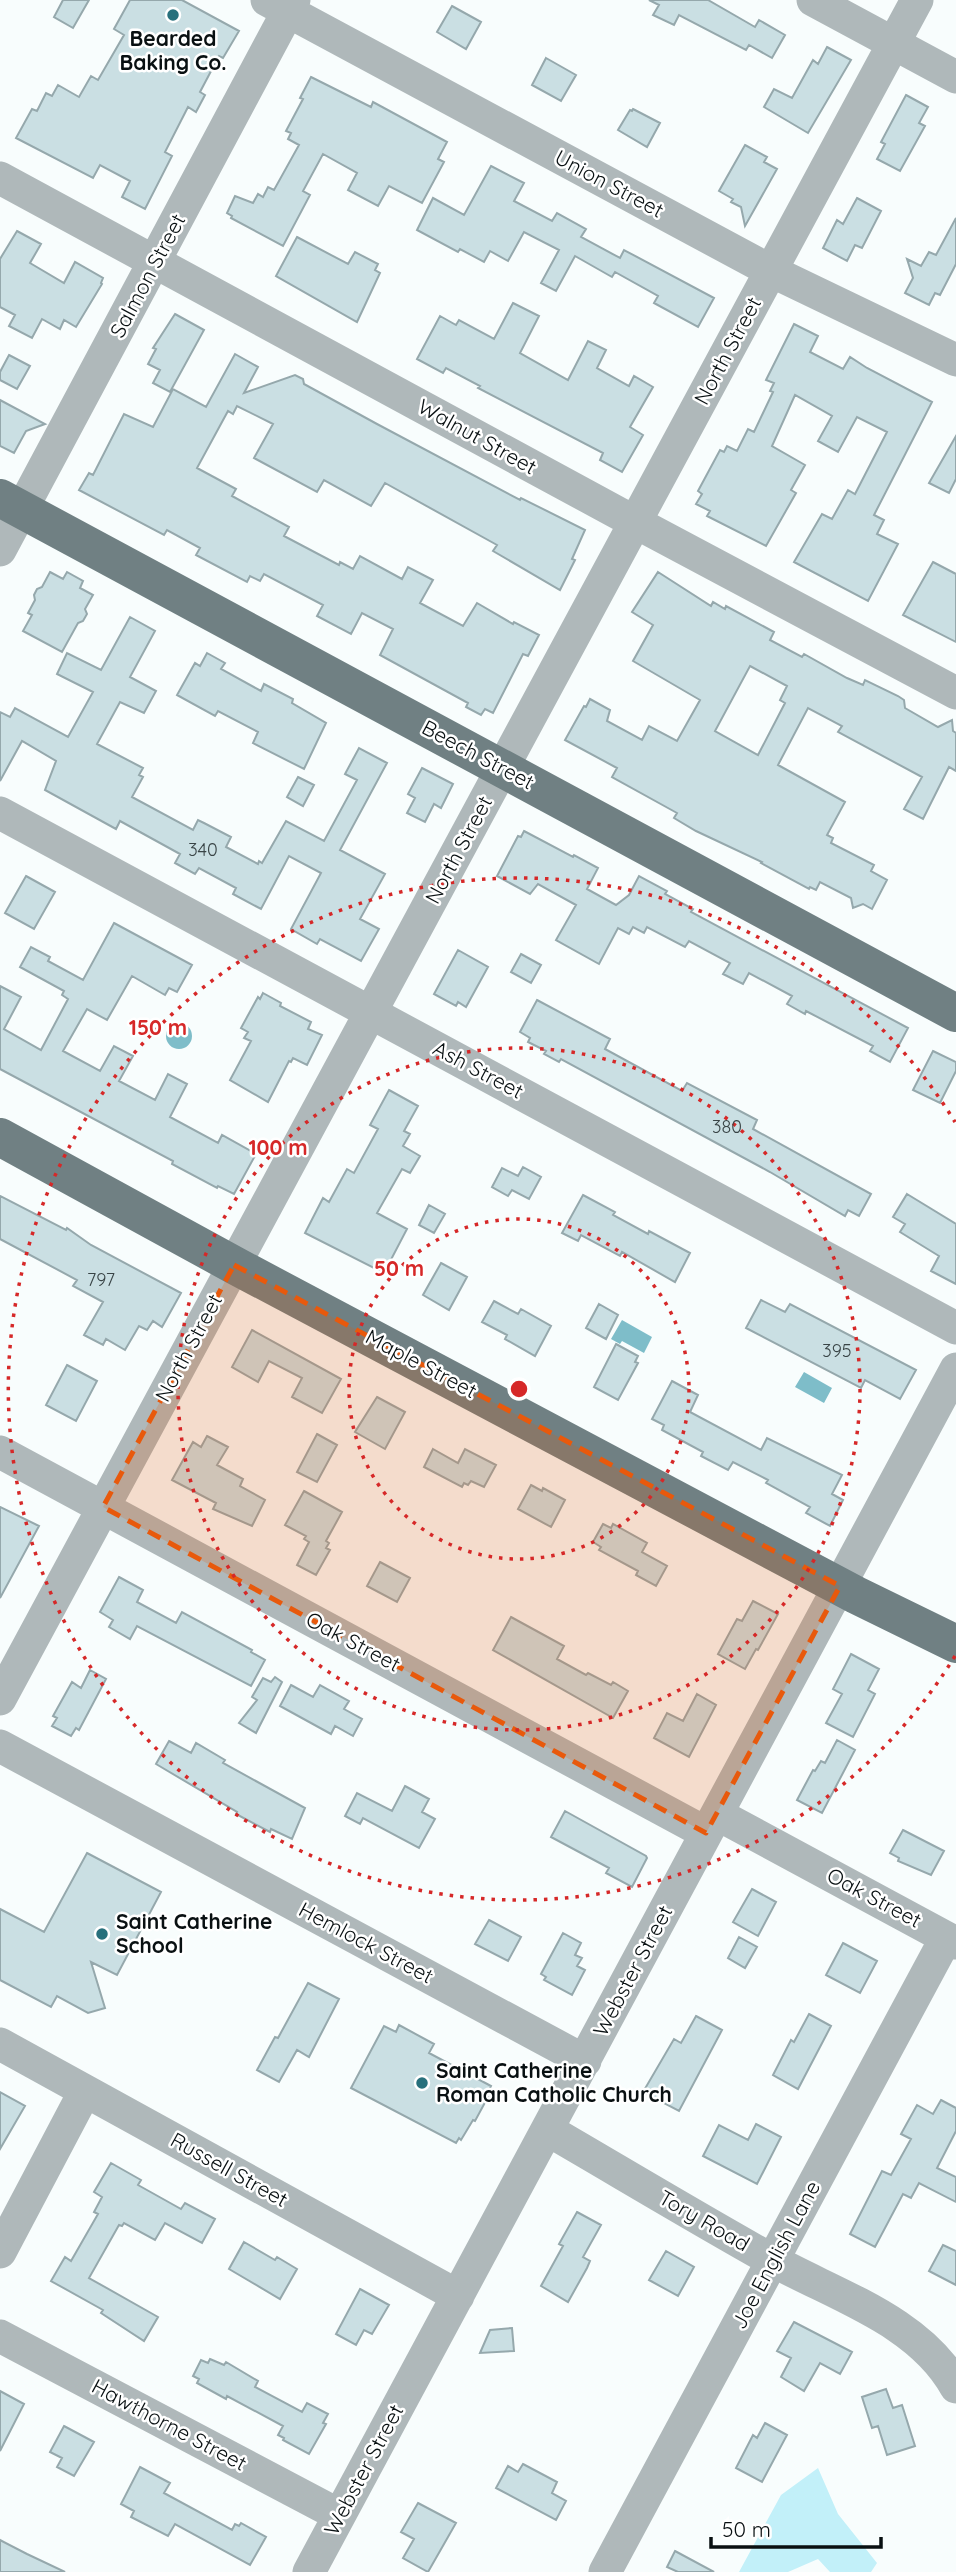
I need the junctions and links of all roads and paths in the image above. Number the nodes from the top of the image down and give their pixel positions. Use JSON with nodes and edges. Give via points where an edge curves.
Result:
{"nodes":[{"id":1,"x":813,"y":0,"type":"edge"},
{"id":2,"x":917,"y":0,"type":"edge"},
{"id":3,"x":283,"y":4,"type":"edge"},
{"id":4,"x":894,"y":43,"type":"junction"},
{"id":5,"x":956,"y":77,"type":"edge"},
{"id":6,"x":0,"y":178,"type":"edge"},
{"id":7,"x":156,"y":262,"type":"junction"},
{"id":8,"x":771,"y":271,"type":"junction"},
{"id":9,"x":956,"y":360,"type":"edge"},
{"id":10,"x":11,"y":504,"type":"edge"},
{"id":11,"x":635,"y":523,"type":"junction"},
{"id":12,"x":0,"y":550,"type":"edge"},
{"id":13,"x":956,"y":693,"type":"edge"},
{"id":14,"x":502,"y":768,"type":"junction"},
{"id":15,"x":0,"y":813,"type":"edge"},
{"id":16,"x":372,"y":1013,"type":"junction"},
{"id":17,"x":956,"y":1013,"type":"edge"},
{"id":18,"x":0,"y":1137,"type":"edge"},
{"id":19,"x":234,"y":1265,"type":"junction"},
{"id":20,"x":956,"y":1328,"type":"edge"},
{"id":21,"x":956,"y":1368,"type":"edge"},
{"id":22,"x":0,"y":1452,"type":"edge"},
{"id":23,"x":103,"y":1507,"type":"junction"},
{"id":24,"x":840,"y":1586,"type":"junction"},
{"id":25,"x":956,"y":1644,"type":"edge"},
{"id":26,"x":0,"y":1699,"type":"edge"},
{"id":27,"x":0,"y":1746,"type":"edge"},
{"id":28,"x":712,"y":1824,"type":"junction"},
{"id":29,"x":951,"y":1940,"type":"edge"},
{"id":30,"x":0,"y":2044,"type":"edge"},
{"id":31,"x":585,"y":2061,"type":"junction"},
{"id":32,"x":85,"y":2091,"type":"junction"},
{"id":33,"x":548,"y":2130,"type":"junction"},
{"id":34,"x":0,"y":2252,"type":"edge"},
{"id":35,"x":773,"y":2260,"type":"junction"},
{"id":36,"x":458,"y":2296,"type":"junction"},
{"id":37,"x":0,"y":2336,"type":"edge"},
{"id":38,"x":956,"y":2387,"type":"edge"},
{"id":39,"x":339,"y":2515,"type":"junction"},
{"id":40,"x":309,"y":2572,"type":"edge"},
{"id":41,"x":605,"y":2572,"type":"edge"}],
"edges":[{"from":1,"to":4,"type":"street"},
{"from":2,"to":4,"type":"street","name":"North Street"},
{"from":3,"to":7,"type":"street","name":"Salmon Street"},
{"from":3,"to":8,"type":"street","name":"Union Street"},
{"from":4,"to":5,"type":"street"},
{"from":4,"to":8,"type":"street","name":"North Street"},
{"from":6,"to":7,"type":"street","name":"Walnut Street"},
{"from":7,"to":10,"type":"street","name":"Salmon Street"},
{"from":7,"to":11,"type":"street","name":"Walnut Street"},
{"from":8,"to":9,"type":"street","name":"Union Street"},
{"from":8,"to":11,"type":"street","name":"North Street"},
{"from":10,"to":12,"type":"street","name":"Salmon Street"},
{"from":10,"to":14,"type":"main road","name":"Beech Street"},
{"from":11,"to":13,"type":"street","name":"Walnut Street"},
{"from":11,"to":14,"type":"street","name":"North Street"},
{"from":14,"to":16,"type":"street","name":"North Street"},
{"from":14,"to":17,"type":"main road","name":"Beech Street"},
{"from":15,"to":16,"type":"street","name":"Ash Street"},
{"from":16,"to":19,"type":"street","name":"North Street"},
{"from":16,"to":20,"type":"street","name":"Ash Street"},
{"from":18,"to":19,"type":"main road","name":"Maple Street"},
{"from":19,"to":23,"type":"street","name":"North Street"},
{"from":19,"to":24,"type":"main road","name":"Maple Street"},
{"from":21,"to":24,"type":"street","name":"Webster Street"},
{"from":22,"to":23,"type":"street","name":"Oak Street"},
{"from":23,"to":26,"type":"street","name":"North Street"},
{"from":23,"to":28,"type":"street","name":"Oak Street"},
{"from":24,"to":25,"type":"main road","name":"Maple Street"},
{"from":24,"to":28,"type":"street","name":"Webster Street"},
{"from":27,"to":31,"type":"street","name":"Hemlock Street"},
{"from":28,"to":29,"type":"street","name":"Oak Street"},
{"from":28,"to":31,"type":"street","name":"Webster Street"},
{"from":29,"to":35,"type":"street","name":"Joe English Lane"},
{"from":30,"to":32,"type":"street","name":"Russell Street"},
{"from":31,"to":33,"type":"street","name":"Webster Street"},
{"from":32,"to":34,"type":"street"},
{"from":32,"to":36,"type":"street","name":"Russell Street"},
{"from":33,"to":35,"type":"street","name":"Tory Road"},
{"from":33,"to":36,"type":"street","name":"Webster Street"},
{"from":35,"to":38,"type":"street","name":"Tory Road","via":[[905,2332],[945,2367]]},
{"from":35,"to":41,"type":"street","name":"Joe English Lane"},
{"from":36,"to":39,"type":"street","name":"Webster Street"},
{"from":37,"to":39,"type":"street","name":"Hawthorne Street"},
{"from":39,"to":40,"type":"street","name":"Webster Street"}]}
